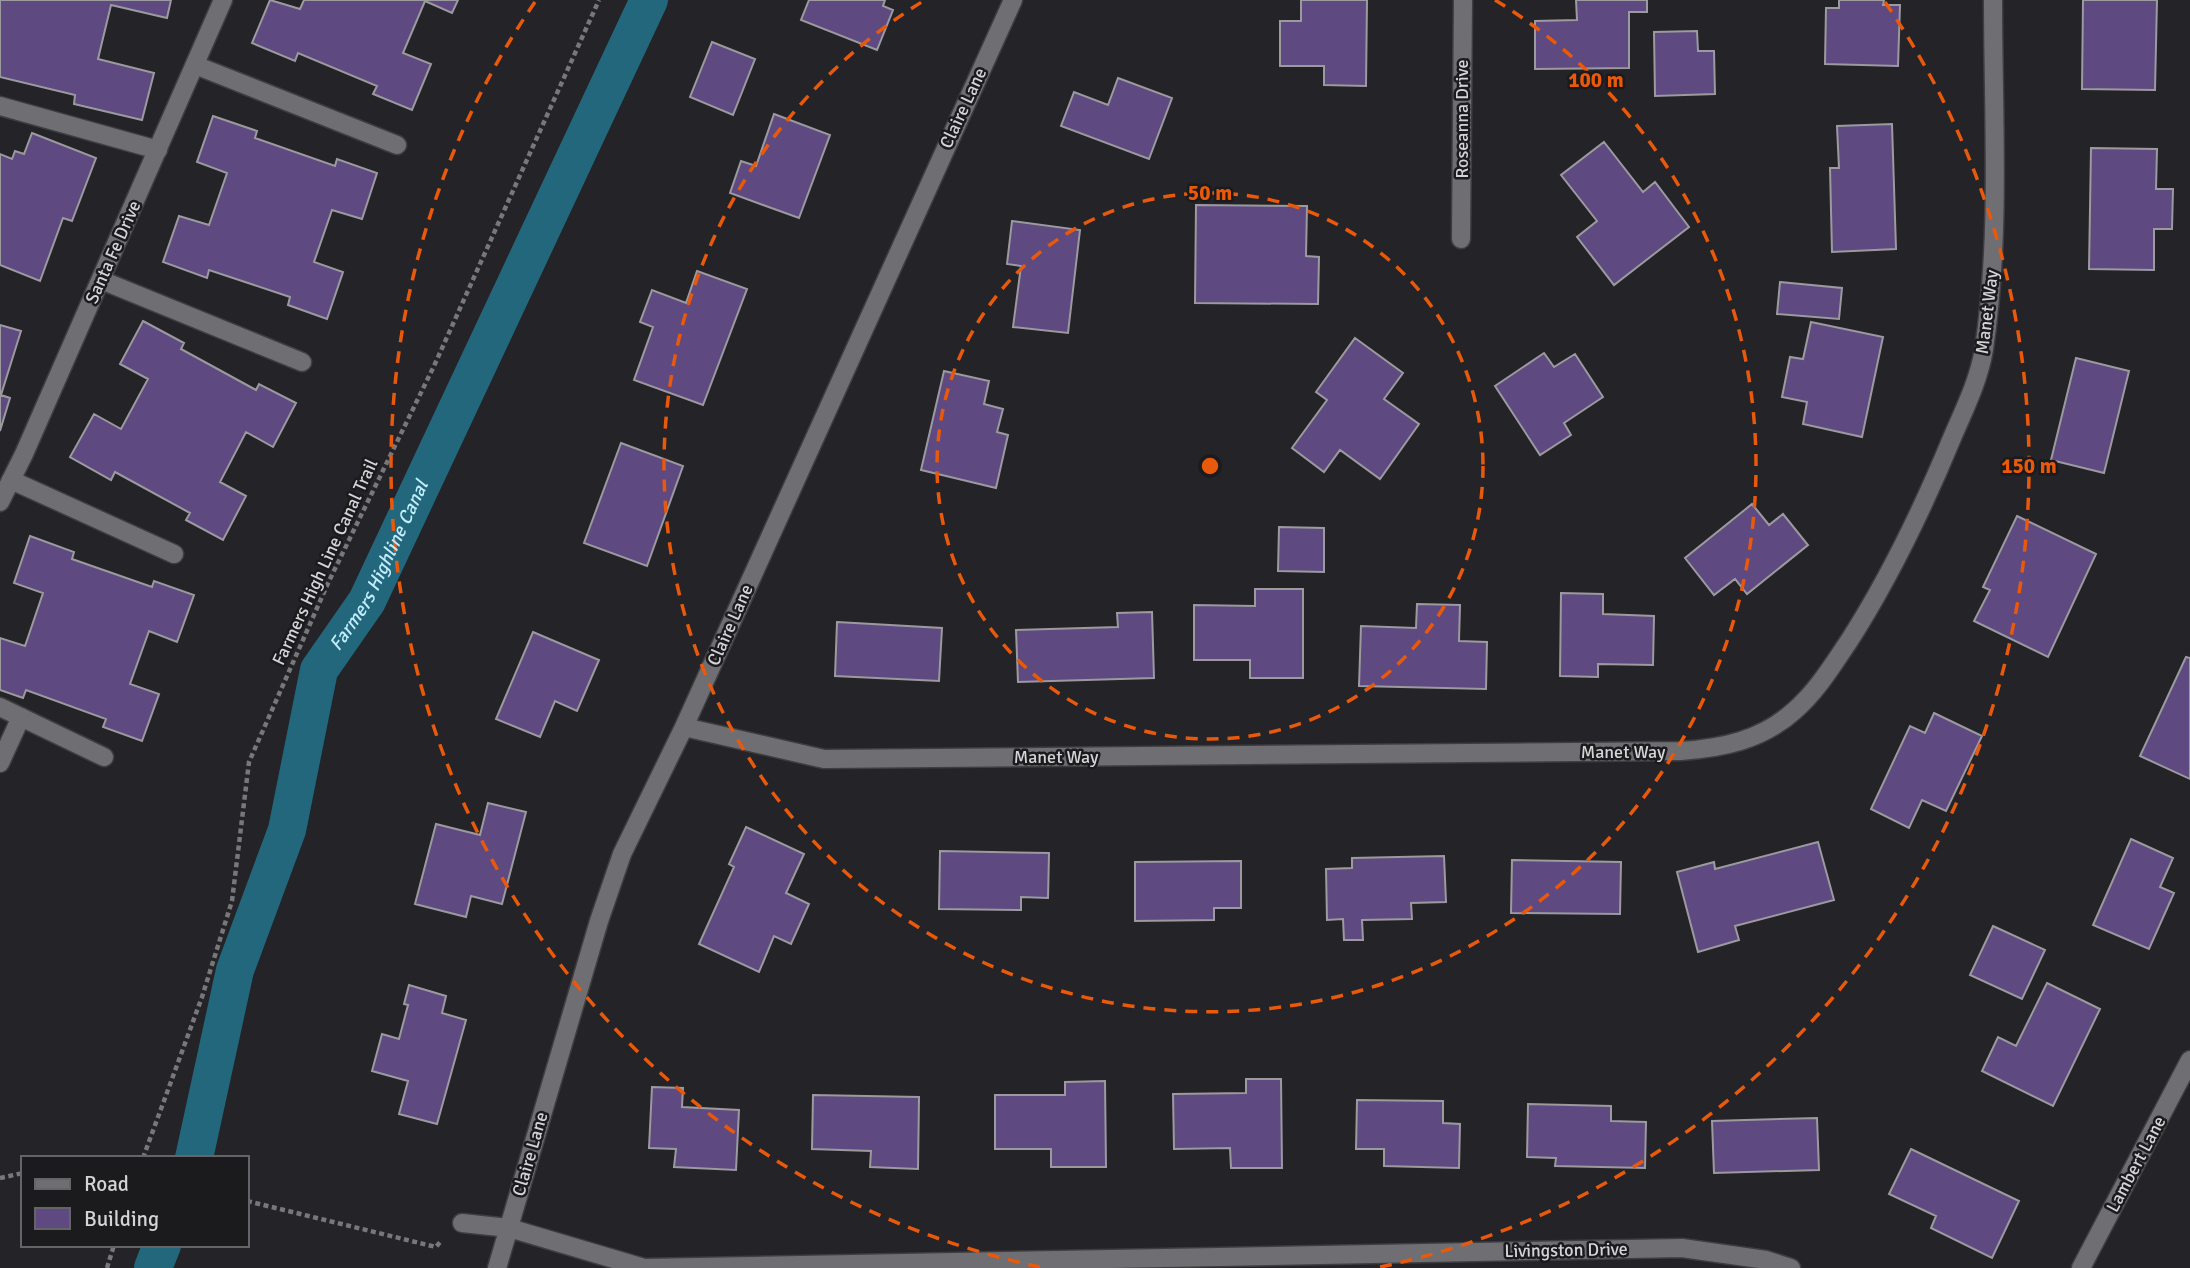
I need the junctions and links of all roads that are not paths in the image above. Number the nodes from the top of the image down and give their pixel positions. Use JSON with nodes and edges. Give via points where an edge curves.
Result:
{"nodes":[{"id":1,"x":223,"y":0,"type":"edge"},
{"id":2,"x":1013,"y":0,"type":"edge"},
{"id":3,"x":1463,"y":0,"type":"edge"},
{"id":4,"x":1993,"y":0,"type":"edge"},
{"id":5,"x":195,"y":65,"type":"junction"},
{"id":6,"x":0,"y":106,"type":"edge"},
{"id":7,"x":397,"y":145,"type":"dead end"},
{"id":8,"x":158,"y":150,"type":"junction"},
{"id":9,"x":1461,"y":239,"type":"dead end"},
{"id":10,"x":101,"y":280,"type":"junction"},
{"id":11,"x":302,"y":362,"type":"dead end"},
{"id":12,"x":11,"y":480,"type":"junction"},
{"id":13,"x":0,"y":501,"type":"edge"},
{"id":14,"x":174,"y":554,"type":"dead end"},
{"id":15,"x":0,"y":707,"type":"edge"},
{"id":16,"x":21,"y":717,"type":"junction"},
{"id":17,"x":684,"y":727,"type":"junction"},
{"id":18,"x":104,"y":757,"type":"dead end"},
{"id":19,"x":0,"y":763,"type":"edge"},
{"id":20,"x":2190,"y":1060,"type":"edge"},
{"id":21,"x":462,"y":1223,"type":"road end"},
{"id":22,"x":509,"y":1228,"type":"junction"},
{"id":23,"x":497,"y":1268,"type":"edge"},
{"id":24,"x":1791,"y":1268,"type":"edge"},
{"id":25,"x":2081,"y":1268,"type":"edge"}],
"edges":[{"from":1,"to":5,"type":"street","name":"Santa Fe Drive"},
{"from":2,"to":17,"type":"street","name":"Claire Lane"},
{"from":3,"to":9,"type":"street","name":"Roseanna Drive"},
{"from":4,"to":17,"type":"street","name":"Manet Way","via":[[1993,274],[1983,352],[1973,387],[1874,602],[1821,684],[1769,729],[1718,748],[1682,751],[824,759]]},
{"from":5,"to":7,"type":"street"},
{"from":5,"to":8,"type":"street","name":"Santa Fe Drive"},
{"from":6,"to":8,"type":"street"},
{"from":8,"to":10,"type":"street","name":"Santa Fe Drive"},
{"from":10,"to":11,"type":"street"},
{"from":10,"to":12,"type":"street","name":"Santa Fe Drive"},
{"from":12,"to":13,"type":"street","name":"Santa Fe Drive"},
{"from":12,"to":14,"type":"street"},
{"from":15,"to":16,"type":"street"},
{"from":16,"to":18,"type":"street"},
{"from":16,"to":19,"type":"street"},
{"from":17,"to":22,"type":"street","name":"Claire Lane","via":[[622,854]]},
{"from":20,"to":25,"type":"street","name":"Lambert Lane"},
{"from":21,"to":22,"type":"street","name":"Livingston Drive"},
{"from":22,"to":23,"type":"street","name":"Claire Lane"},
{"from":22,"to":24,"type":"street","name":"Livingston Drive","via":[[644,1268],[1682,1248]]}]}
